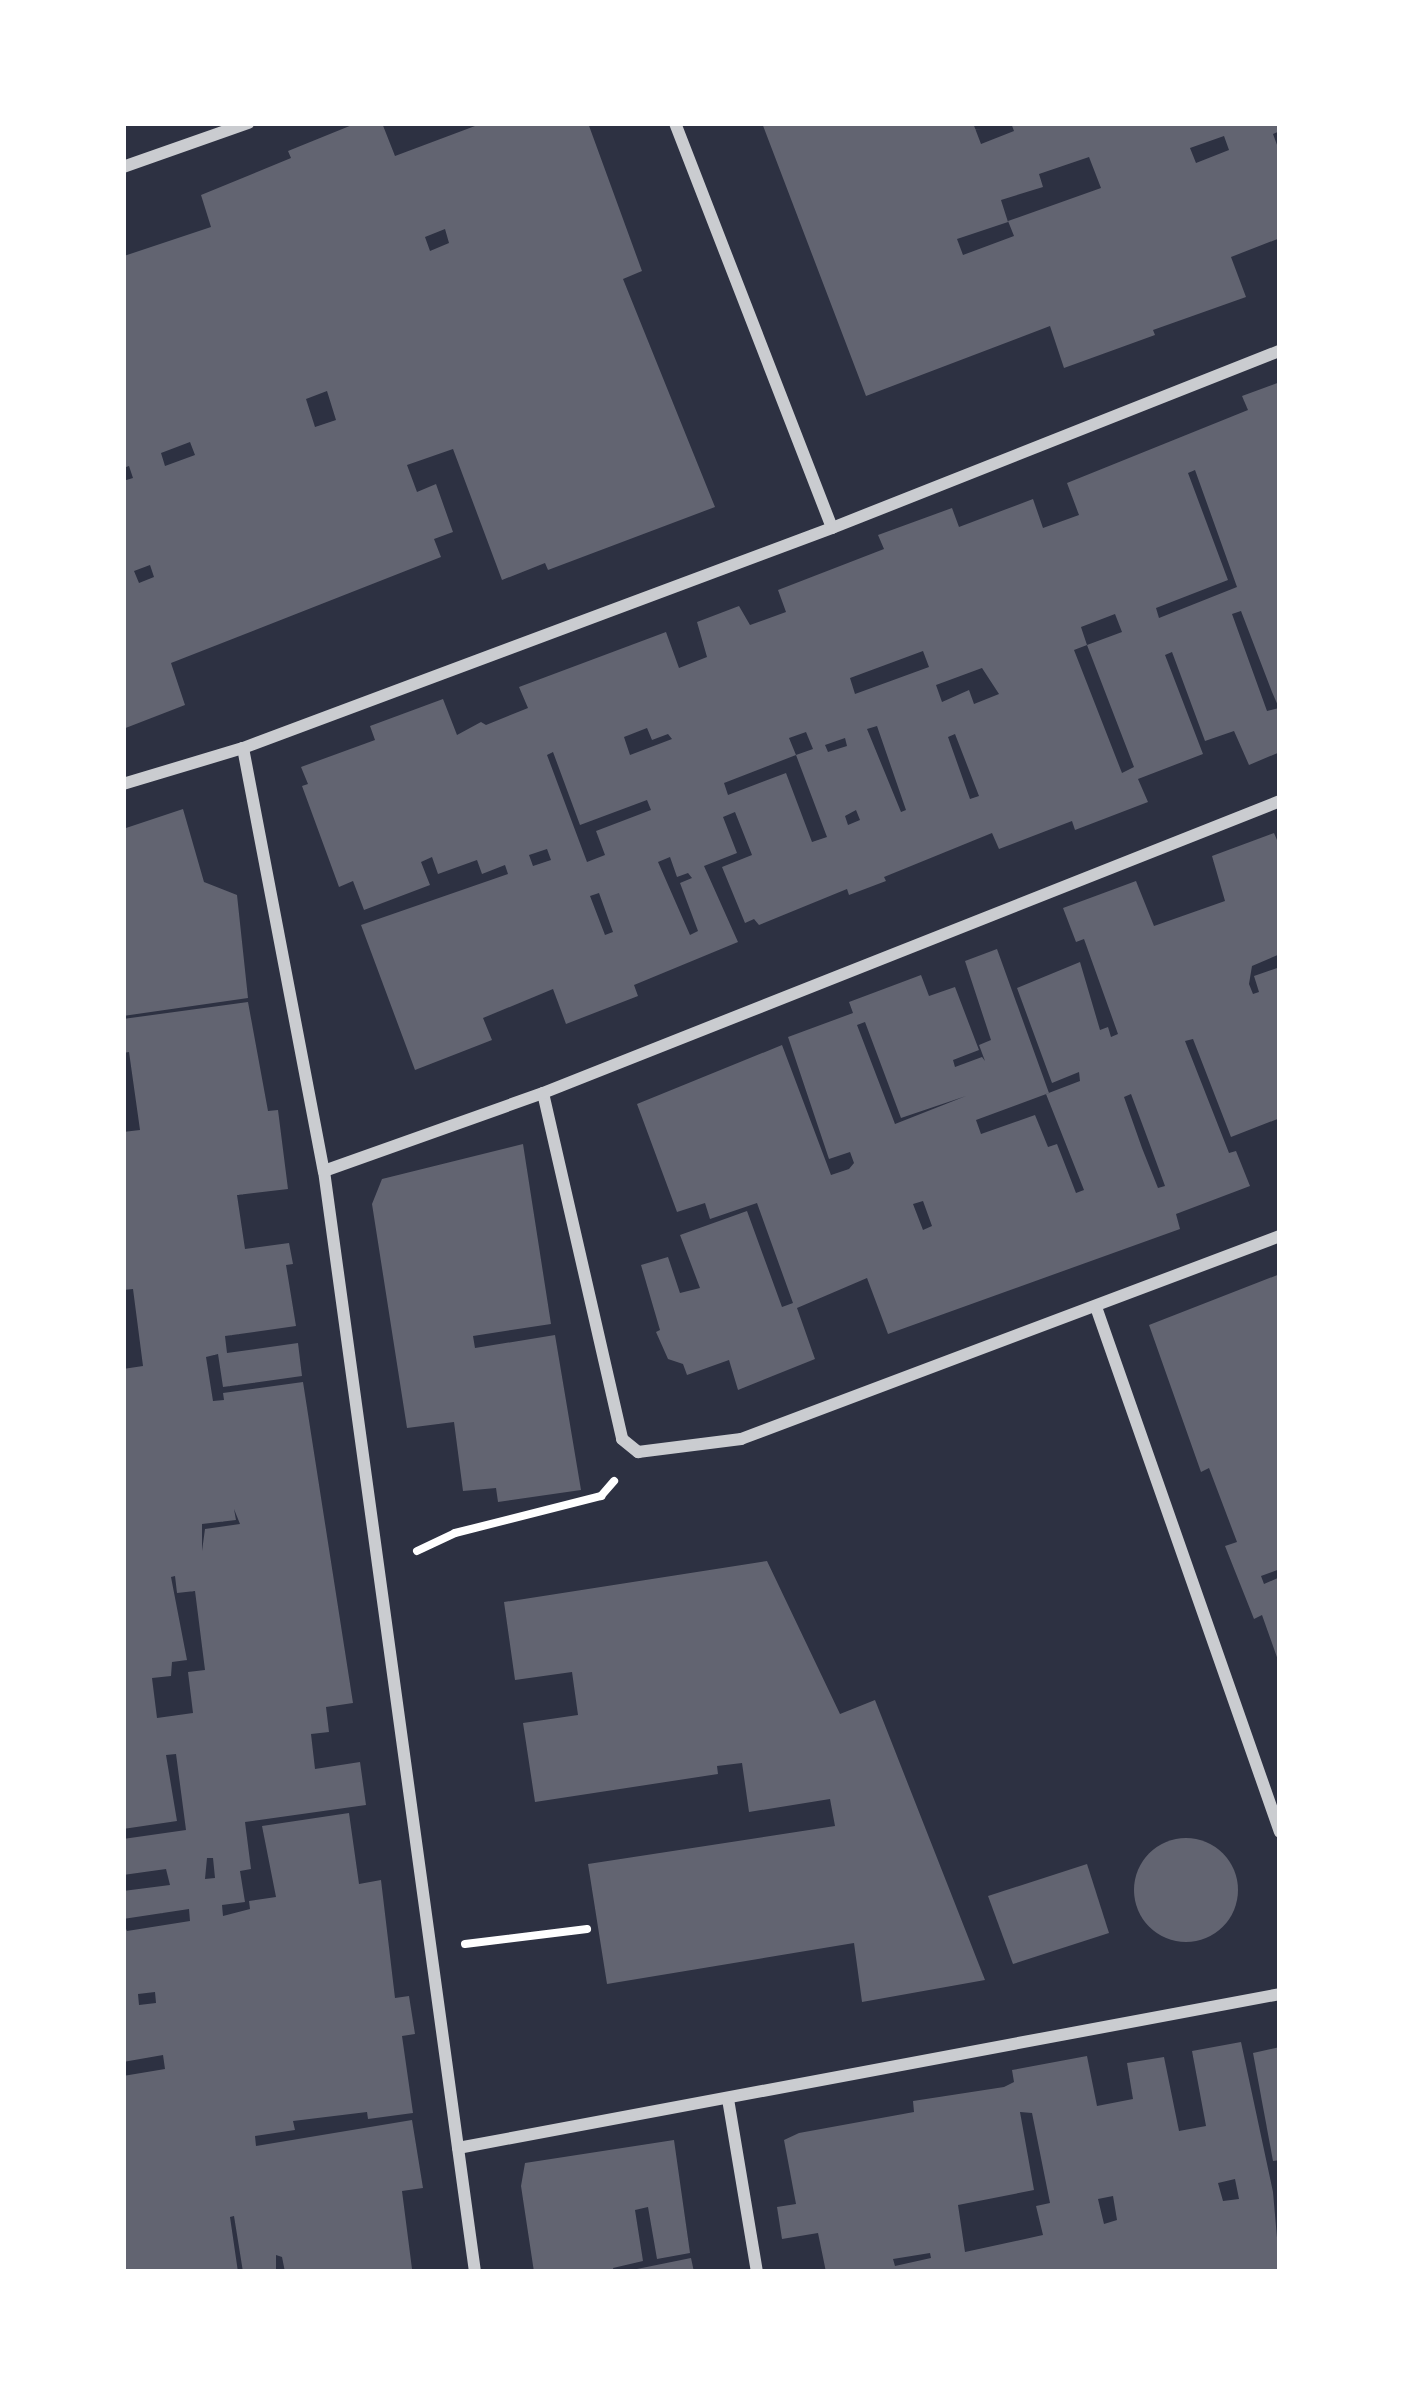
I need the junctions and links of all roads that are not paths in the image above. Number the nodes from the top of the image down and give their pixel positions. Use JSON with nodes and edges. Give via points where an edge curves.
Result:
{"nodes":[{"id":1,"x":248,"y":123,"type":"edge"},
{"id":2,"x":675,"y":123,"type":"edge"},
{"id":3,"x":123,"y":166,"type":"edge"},
{"id":4,"x":1280,"y":351,"type":"edge"},
{"id":5,"x":832,"y":528,"type":"junction"},
{"id":6,"x":244,"y":748,"type":"junction"},
{"id":7,"x":123,"y":784,"type":"edge"},
{"id":8,"x":1280,"y":801,"type":"edge"},
{"id":9,"x":544,"y":1093,"type":"junction"},
{"id":10,"x":324,"y":1171,"type":"junction"},
{"id":11,"x":1280,"y":1236,"type":"edge"},
{"id":12,"x":1096,"y":1307,"type":"junction"},
{"id":13,"x":1280,"y":1832,"type":"edge"},
{"id":14,"x":1280,"y":1994,"type":"edge"},
{"id":15,"x":728,"y":2099,"type":"junction"},
{"id":16,"x":458,"y":2148,"type":"junction"},
{"id":17,"x":475,"y":2272,"type":"edge"},
{"id":18,"x":757,"y":2272,"type":"edge"}],
"edges":[{"from":1,"to":3,"type":"street"},
{"from":2,"to":5,"type":"street"},
{"from":4,"to":5,"type":"street"},
{"from":5,"to":6,"type":"street"},
{"from":6,"to":7,"type":"street"},
{"from":6,"to":10,"type":"street"},
{"from":8,"to":9,"type":"street"},
{"from":9,"to":10,"type":"street"},
{"from":9,"to":12,"type":"street","via":[[622,1439],[638,1452],[741,1439]]},
{"from":10,"to":16,"type":"street"},
{"from":11,"to":12,"type":"street"},
{"from":12,"to":13,"type":"street"},
{"from":14,"to":15,"type":"street"},
{"from":15,"to":16,"type":"street"},
{"from":15,"to":18,"type":"street"},
{"from":16,"to":17,"type":"street"}]}
